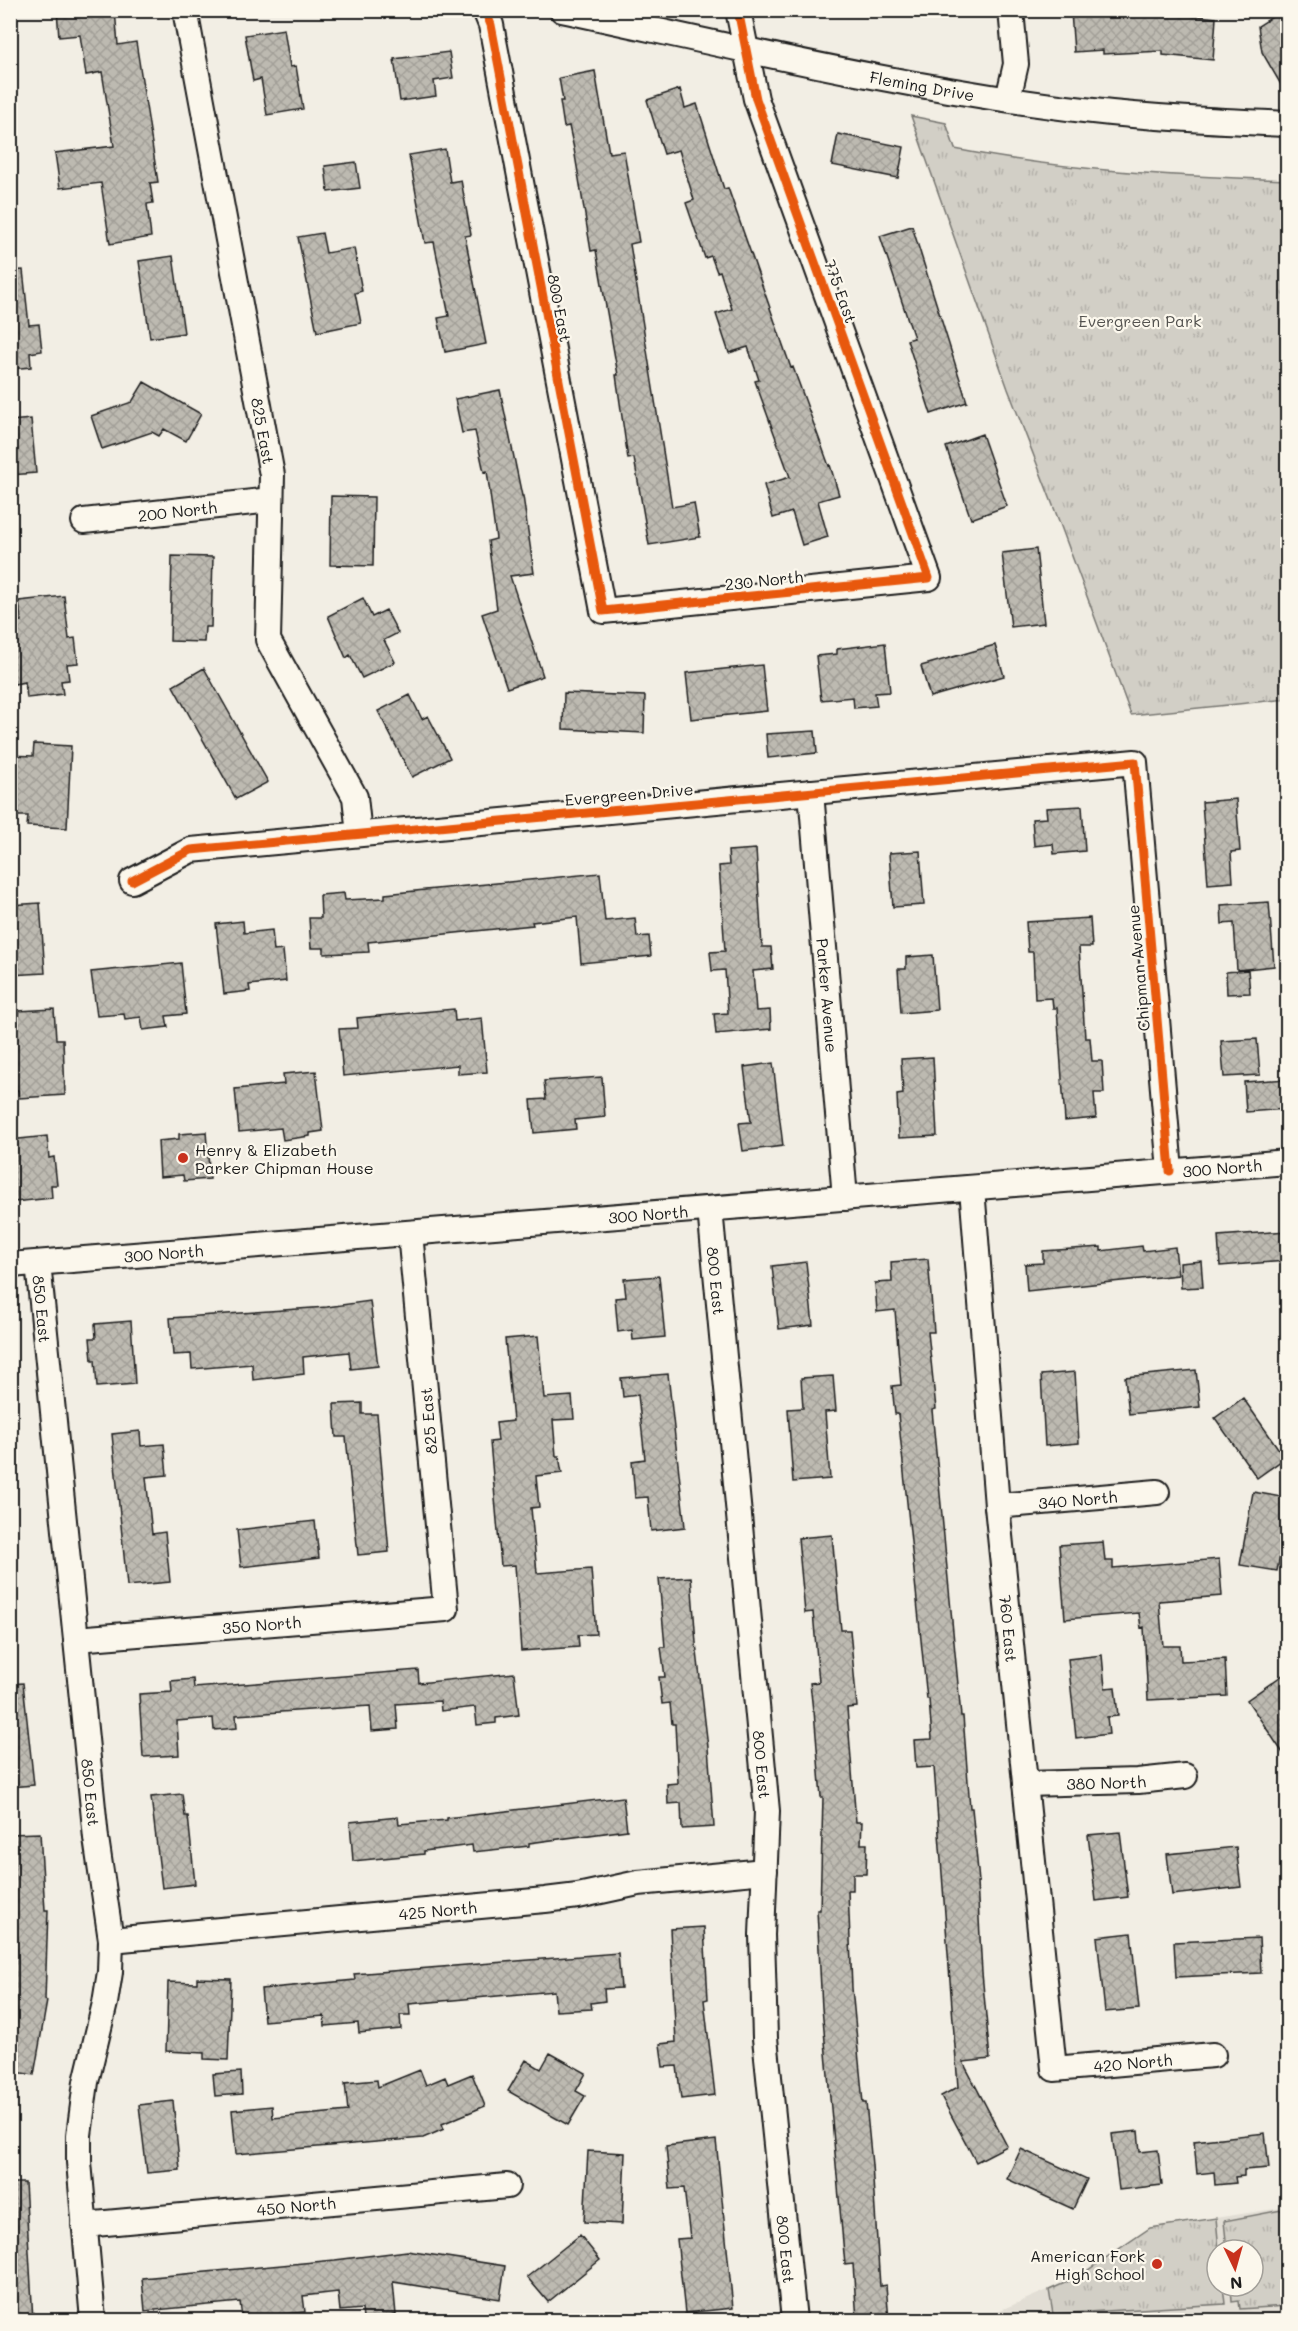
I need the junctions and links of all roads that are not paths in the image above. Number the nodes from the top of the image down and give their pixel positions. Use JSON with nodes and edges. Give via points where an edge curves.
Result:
{"nodes":[{"id":1,"x":185,"y":10,"type":"edge"},
{"id":2,"x":486,"y":10,"type":"edge"},
{"id":3,"x":562,"y":10,"type":"edge"},
{"id":4,"x":738,"y":10,"type":"edge"},
{"id":5,"x":1011,"y":10,"type":"edge"},
{"id":6,"x":745,"y":49,"type":"junction"},
{"id":7,"x":1008,"y":99,"type":"junction"},
{"id":8,"x":1287,"y":124,"type":"edge"},
{"id":9,"x":271,"y":500,"type":"junction"},
{"id":10,"x":84,"y":521,"type":"dead end"},
{"id":11,"x":929,"y":578,"type":"joint"},
{"id":12,"x":603,"y":611,"type":"joint"},
{"id":13,"x":1136,"y":762,"type":"joint"},
{"id":14,"x":811,"y":792,"type":"junction"},
{"id":15,"x":359,"y":834,"type":"junction"},
{"id":16,"x":132,"y":881,"type":"dead end"},
{"id":17,"x":1287,"y":1162,"type":"edge"},
{"id":18,"x":1170,"y":1172,"type":"junction"},
{"id":19,"x":972,"y":1188,"type":"junction"},
{"id":20,"x":845,"y":1198,"type":"junction"},
{"id":21,"x":710,"y":1209,"type":"junction"},
{"id":22,"x":410,"y":1233,"type":"junction"},
{"id":23,"x":38,"y":1263,"type":"junction"},
{"id":24,"x":10,"y":1265,"type":"edge"},
{"id":25,"x":1157,"y":1492,"type":"dead end"},
{"id":26,"x":997,"y":1506,"type":"junction"},
{"id":27,"x":446,"y":1609,"type":"joint"},
{"id":28,"x":75,"y":1639,"type":"junction"},
{"id":29,"x":1185,"y":1776,"type":"dead end"},
{"id":30,"x":1025,"y":1784,"type":"junction"},
{"id":31,"x":765,"y":1871,"type":"junction"},
{"id":32,"x":111,"y":1940,"type":"junction"},
{"id":33,"x":1213,"y":2055,"type":"dead end"},
{"id":34,"x":1054,"y":2069,"type":"joint"},
{"id":35,"x":507,"y":2186,"type":"dead end"},
{"id":36,"x":84,"y":2226,"type":"junction"},
{"id":37,"x":93,"y":2320,"type":"edge"},
{"id":38,"x":794,"y":2320,"type":"edge"}],
"edges":[{"from":1,"to":9,"type":"street","name":"825 East","via":[[272,474]]},
{"from":2,"to":12,"type":"street","name":"800 East"},
{"from":3,"to":6,"type":"street","name":"Fleming Drive"},
{"from":4,"to":6,"type":"street","name":"775 East"},
{"from":5,"to":7,"type":"street","via":[[1016,64]]},
{"from":6,"to":7,"type":"street","name":"Fleming Drive"},
{"from":6,"to":11,"type":"street","name":"775 East","via":[[756,99]]},
{"from":7,"to":8,"type":"street","name":"Fleming Drive","via":[[1085,110]]},
{"from":9,"to":10,"type":"street","name":"200 North"},
{"from":9,"to":15,"type":"street","name":"825 East","via":[[268,640],[355,797]]},
{"from":11,"to":12,"type":"street","name":"230 North"},
{"from":13,"to":14,"type":"street","name":"Evergreen Drive"},
{"from":13,"to":18,"type":"street","name":"Chipman Avenue"},
{"from":14,"to":15,"type":"street","name":"Evergreen Drive"},
{"from":14,"to":20,"type":"street","name":"Parker Avenue"},
{"from":15,"to":16,"type":"street","name":"Evergreen Drive","via":[[191,850]]},
{"from":17,"to":18,"type":"street","name":"300 North"},
{"from":18,"to":19,"type":"street","name":"300 North"},
{"from":19,"to":20,"type":"street","name":"300 North"},
{"from":19,"to":26,"type":"street","name":"760 East"},
{"from":20,"to":21,"type":"street","name":"300 North"},
{"from":21,"to":22,"type":"street","name":"300 North"},
{"from":21,"to":31,"type":"street","name":"800 East","via":[[766,1811]]},
{"from":22,"to":23,"type":"street","name":"300 North"},
{"from":22,"to":27,"type":"street","name":"825 East"},
{"from":23,"to":24,"type":"street","name":"300 North"},
{"from":23,"to":28,"type":"street","name":"850 East"},
{"from":25,"to":26,"type":"street","name":"340 North"},
{"from":26,"to":30,"type":"street","name":"760 East"},
{"from":27,"to":28,"type":"street","name":"350 North"},
{"from":28,"to":32,"type":"street","name":"850 East"},
{"from":29,"to":30,"type":"street","name":"380 North"},
{"from":30,"to":34,"type":"street","name":"760 East"},
{"from":31,"to":32,"type":"street","name":"425 North","via":[[638,1882],[545,1900]]},
{"from":31,"to":38,"type":"street","name":"800 East","via":[[765,2038]]},
{"from":32,"to":36,"type":"street","name":"850 East","via":[[105,2003],[81,2116],[79,2162]]},
{"from":33,"to":34,"type":"street","name":"420 North"},
{"from":35,"to":36,"type":"street","name":"450 North"},
{"from":36,"to":37,"type":"street","name":"850 East"}]}
